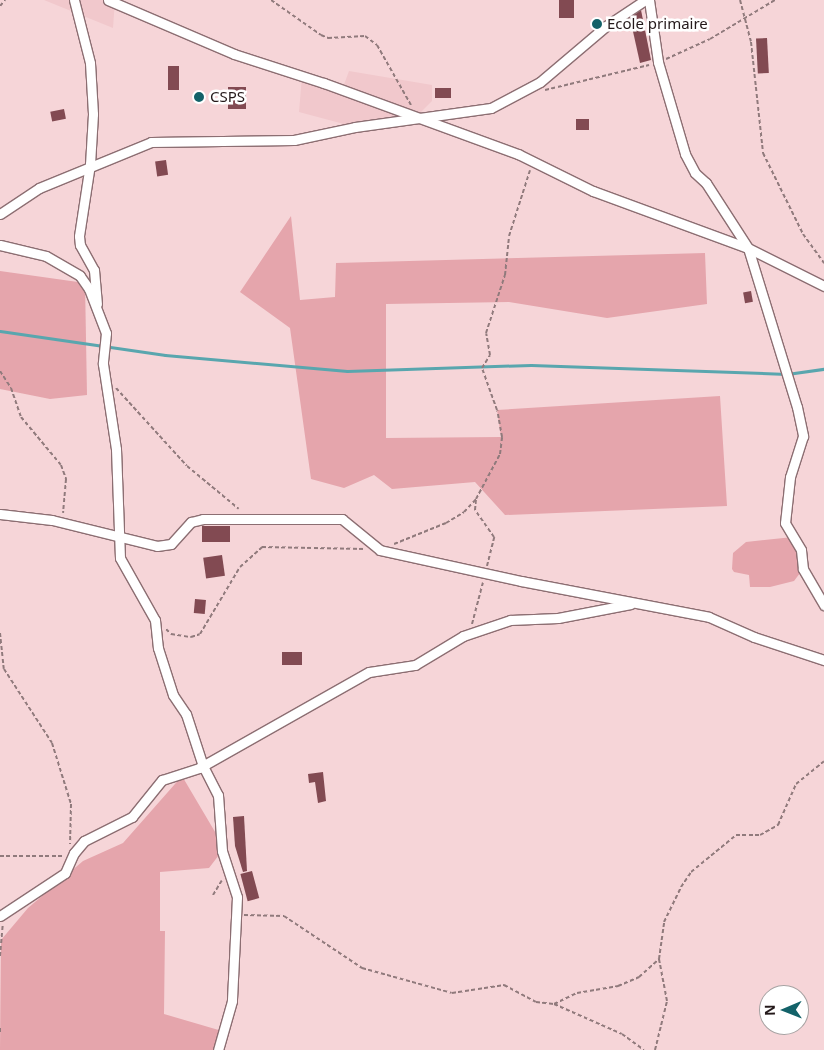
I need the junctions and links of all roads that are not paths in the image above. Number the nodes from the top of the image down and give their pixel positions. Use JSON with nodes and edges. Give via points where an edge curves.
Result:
{"nodes":[{"id":1,"x":74,"y":0,"type":"edge"},
{"id":2,"x":108,"y":0,"type":"edge"},
{"id":3,"x":645,"y":0,"type":"edge"},
{"id":4,"x":649,"y":0,"type":"edge"},
{"id":5,"x":415,"y":118,"type":"junction"},
{"id":6,"x":89,"y":168,"type":"junction"},
{"id":7,"x":0,"y":214,"type":"edge"},
{"id":8,"x":0,"y":245,"type":"edge"},
{"id":9,"x":748,"y":248,"type":"junction"},
{"id":10,"x":824,"y":286,"type":"edge"},
{"id":11,"x":97,"y":307,"type":"junction"},
{"id":12,"x":0,"y":514,"type":"edge"},
{"id":13,"x":119,"y":538,"type":"junction"},
{"id":14,"x":635,"y":603,"type":"junction"},
{"id":15,"x":824,"y":605,"type":"edge"},
{"id":16,"x":824,"y":660,"type":"edge"},
{"id":17,"x":203,"y":766,"type":"junction"},
{"id":18,"x":2,"y":914,"type":"edge"},
{"id":19,"x":218,"y":1050,"type":"edge"}],
"edges":[{"from":1,"to":6,"type":"street","via":[[90,62],[93,114]]},
{"from":2,"to":5,"type":"street","via":[[234,54],[324,83]]},
{"from":3,"to":5,"type":"street","via":[[606,26],[540,82],[511,100],[491,108]]},
{"from":4,"to":9,"type":"street","via":[[658,62],[685,154]]},
{"from":5,"to":6,"type":"street","via":[[294,140],[158,141]]},
{"from":5,"to":9,"type":"street","via":[[533,162],[592,191]]},
{"from":6,"to":7,"type":"street","via":[[39,188]]},
{"from":6,"to":11,"type":"street","via":[[79,236],[80,245],[94,270]]},
{"from":8,"to":11,"type":"street","via":[[46,256],[80,276]]},
{"from":9,"to":10,"type":"street"},
{"from":9,"to":15,"type":"street","via":[[797,407],[802,436],[790,477],[785,523],[801,550],[803,569]]},
{"from":11,"to":13,"type":"street","via":[[106,333],[103,364],[116,449]]},
{"from":12,"to":13,"type":"street","via":[[63,523]]},
{"from":13,"to":14,"type":"street","via":[[156,546],[171,544],[191,522],[202,519],[342,519],[380,550]]},
{"from":13,"to":17,"type":"street","via":[[120,558],[156,620],[163,667],[173,696],[186,714]]},
{"from":14,"to":16,"type":"street","via":[[709,617],[754,637]]},
{"from":14,"to":17,"type":"street","via":[[558,618],[510,620],[469,633],[415,665],[369,672]]},
{"from":17,"to":18,"type":"street","via":[[162,780],[132,817],[84,841],[60,878]]},
{"from":17,"to":19,"type":"street","via":[[218,795],[222,851],[238,910],[230,1014]]}]}
